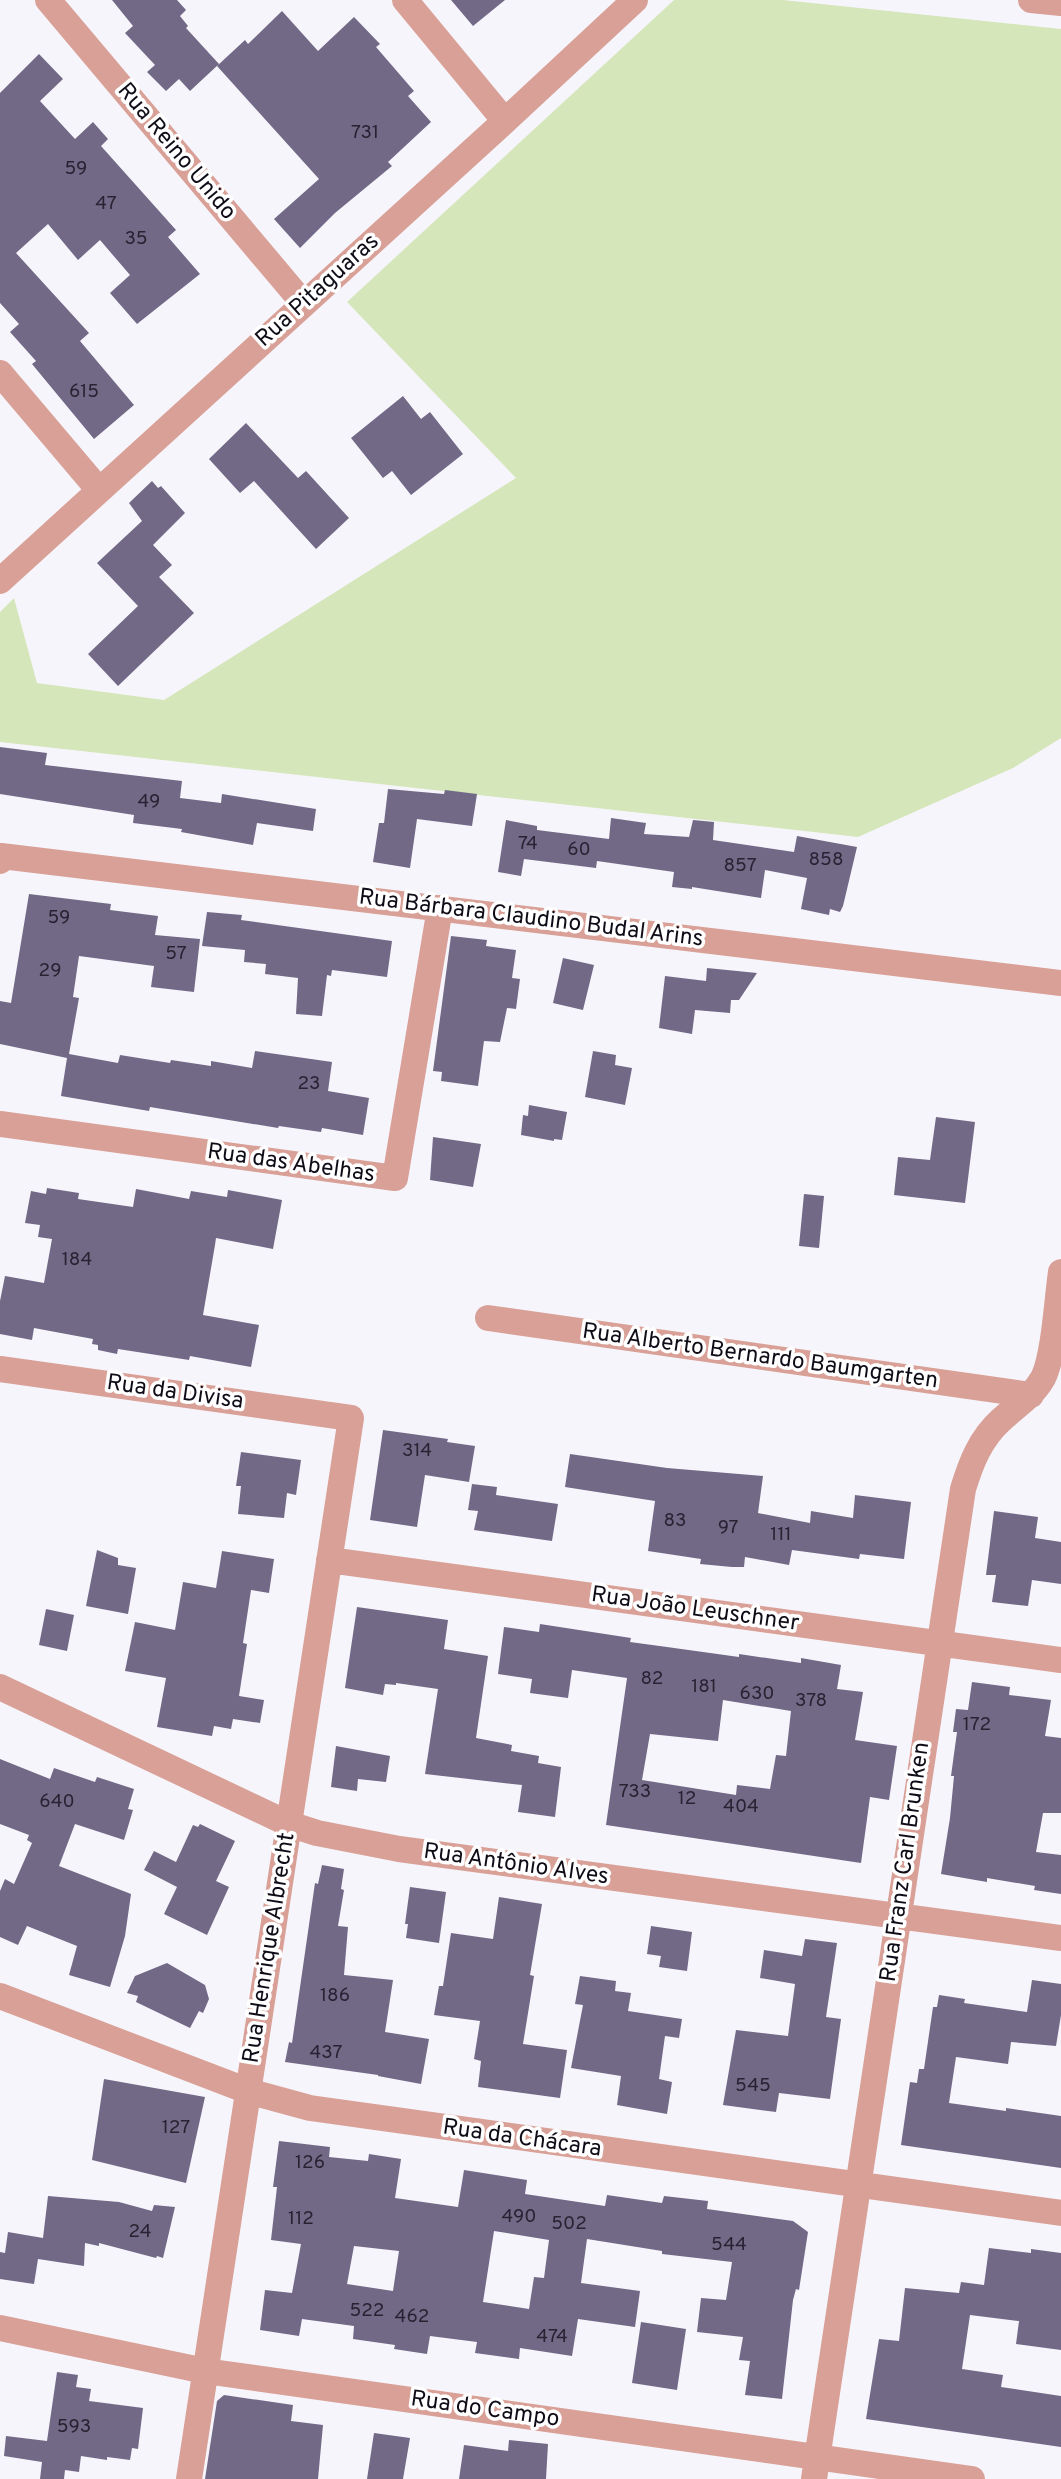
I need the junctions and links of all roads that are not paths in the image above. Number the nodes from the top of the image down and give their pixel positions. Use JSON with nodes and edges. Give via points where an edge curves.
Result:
{"nodes":[{"id":1,"x":48,"y":0,"type":"edge"},
{"id":2,"x":405,"y":0,"type":"edge"},
{"id":3,"x":635,"y":0,"type":"edge"},
{"id":4,"x":1031,"y":0,"type":"edge"},
{"id":5,"x":1061,"y":3,"type":"edge"},
{"id":6,"x":505,"y":121,"type":"junction"},
{"id":7,"x":304,"y":304,"type":"junction"},
{"id":8,"x":0,"y":373,"type":"edge"},
{"id":9,"x":99,"y":490,"type":"junction"},
{"id":10,"x":0,"y":581,"type":"edge"},
{"id":11,"x":1,"y":859,"type":"edge"},
{"id":12,"x":440,"y":908,"type":"junction"},
{"id":13,"x":1061,"y":983,"type":"edge"},
{"id":14,"x":0,"y":1124,"type":"edge"},
{"id":15,"x":1061,"y":1272,"type":"edge"},
{"id":16,"x":488,"y":1318,"type":"dead end"},
{"id":17,"x":0,"y":1369,"type":"edge"},
{"id":18,"x":1031,"y":1395,"type":"junction"},
{"id":19,"x":351,"y":1418,"type":"joint"},
{"id":20,"x":329,"y":1560,"type":"junction"},
{"id":21,"x":939,"y":1643,"type":"junction"},
{"id":22,"x":1061,"y":1660,"type":"edge"},
{"id":23,"x":0,"y":1687,"type":"edge"},
{"id":24,"x":289,"y":1824,"type":"junction"},
{"id":25,"x":898,"y":1916,"type":"junction"},
{"id":26,"x":1061,"y":1938,"type":"edge"},
{"id":27,"x":0,"y":1996,"type":"edge"},
{"id":28,"x":248,"y":2091,"type":"junction"},
{"id":29,"x":858,"y":2185,"type":"junction"},
{"id":30,"x":1061,"y":2213,"type":"edge"},
{"id":31,"x":0,"y":2328,"type":"edge"},
{"id":32,"x":205,"y":2371,"type":"junction"},
{"id":33,"x":815,"y":2468,"type":"edge"},
{"id":34,"x":189,"y":2479,"type":"edge"},
{"id":35,"x":972,"y":2479,"type":"edge"}],
"edges":[{"from":1,"to":7,"type":"street","name":"Rua Reino Unido"},
{"from":2,"to":6,"type":"street"},
{"from":3,"to":6,"type":"street","name":"Rua Pitaguaras"},
{"from":4,"to":5,"type":"street"},
{"from":6,"to":7,"type":"street","name":"Rua Pitaguaras"},
{"from":7,"to":9,"type":"street","name":"Rua Pitaguaras"},
{"from":8,"to":9,"type":"street"},
{"from":9,"to":10,"type":"street","name":"Rua Pitaguaras"},
{"from":11,"to":12,"type":"street","name":"Rua Bárbara Claudino Budal Arins"},
{"from":12,"to":13,"type":"street","name":"Rua Bárbara Claudino Budal Arins"},
{"from":12,"to":14,"type":"street","name":"Rua das Abelhas","via":[[395,1178]]},
{"from":15,"to":18,"type":"street","name":"Rua Franz Carl Brunken","via":[[1044,1377]]},
{"from":16,"to":18,"type":"street","name":"Rua Alberto Bernardo Baumgarten"},
{"from":17,"to":19,"type":"street","name":"Rua da Divisa"},
{"from":18,"to":21,"type":"street","name":"Rua Franz Carl Brunken","via":[[985,1437],[972,1461],[957,1518]]},
{"from":19,"to":20,"type":"street","name":"Rua Henrique Albrecht"},
{"from":20,"to":21,"type":"street","name":"Rua João Leuschner"},
{"from":20,"to":24,"type":"street","name":"Rua Henrique Albrecht"},
{"from":21,"to":22,"type":"street","name":"Rua João Leuschner"},
{"from":21,"to":25,"type":"street","name":"Rua Franz Carl Brunken"},
{"from":23,"to":24,"type":"street","name":"Rua Antônio Alves"},
{"from":24,"to":25,"type":"street","name":"Rua Antônio Alves","via":[[399,1849]]},
{"from":24,"to":28,"type":"street","name":"Rua Henrique Albrecht"},
{"from":25,"to":26,"type":"street","name":"Rua Antônio Alves"},
{"from":25,"to":29,"type":"street","name":"Rua Franz Carl Brunken"},
{"from":27,"to":28,"type":"street","name":"Rua da Chácara"},
{"from":28,"to":29,"type":"street","name":"Rua da Chácara","via":[[347,2115]]},
{"from":28,"to":32,"type":"street","name":"Rua Henrique Albrecht"},
{"from":29,"to":30,"type":"street","name":"Rua da Chácara"},
{"from":29,"to":33,"type":"street","name":"Rua Franz Carl Brunken"},
{"from":31,"to":32,"type":"street","name":"Rua do Campo"},
{"from":32,"to":33,"type":"street","name":"Rua do Campo"},
{"from":32,"to":34,"type":"street","name":"Rua Henrique Albrecht"},
{"from":33,"to":35,"type":"street","name":"Rua do Campo"}]}
